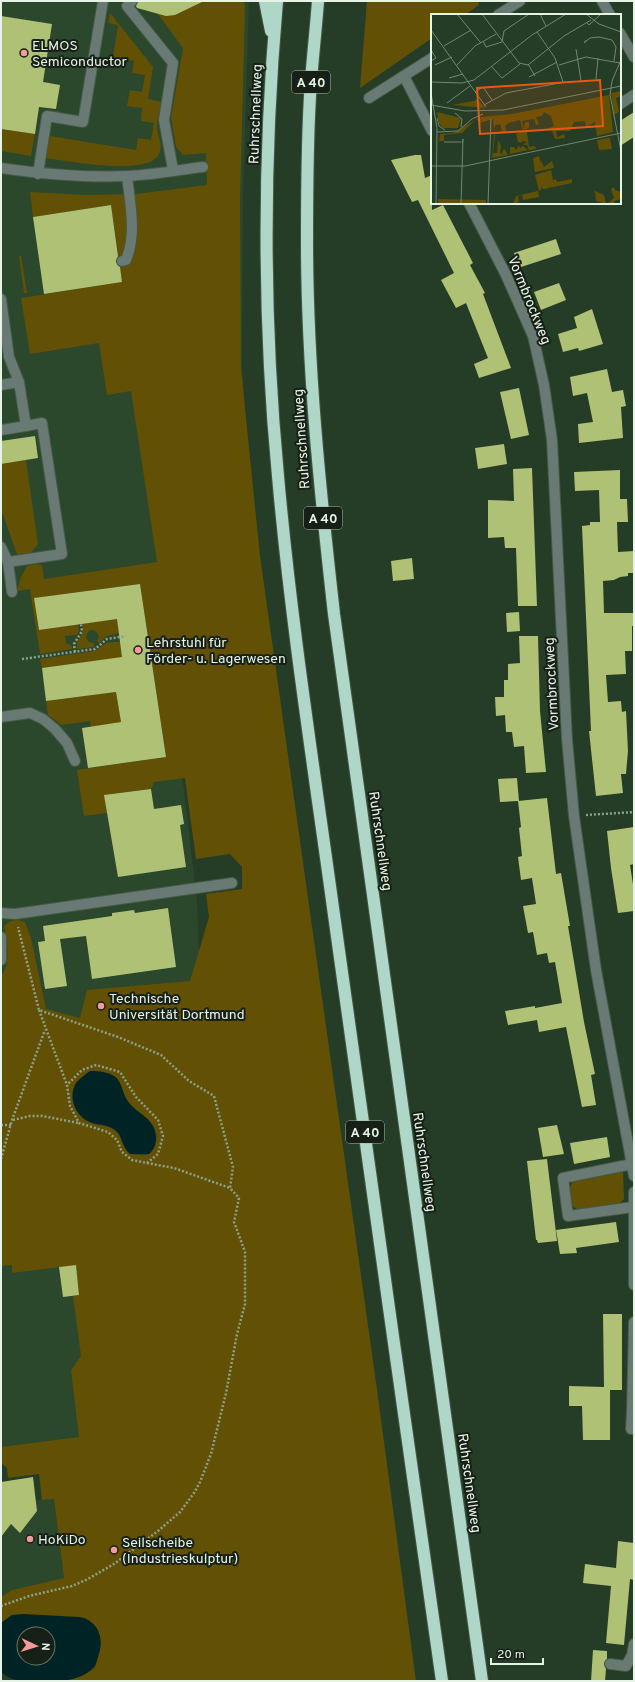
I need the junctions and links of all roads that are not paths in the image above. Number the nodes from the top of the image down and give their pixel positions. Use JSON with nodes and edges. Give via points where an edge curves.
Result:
{"nodes":[{"id":1,"x":103,"y":1,"type":"edge"},
{"id":2,"x":265,"y":1,"type":"edge"},
{"id":3,"x":277,"y":1,"type":"edge"},
{"id":4,"x":520,"y":1,"type":"edge"},
{"id":5,"x":602,"y":1,"type":"edge"},
{"id":6,"x":128,"y":3,"type":"edge"},
{"id":7,"x":319,"y":4,"type":"edge"},
{"id":8,"x":500,"y":14,"type":"edge"},
{"id":9,"x":609,"y":14,"type":"edge"},
{"id":10,"x":621,"y":34,"type":"edge"},
{"id":11,"x":273,"y":50,"type":"junction"},
{"id":12,"x":634,"y":56,"type":"edge"},
{"id":13,"x":431,"y":59,"type":"edge"},
{"id":14,"x":404,"y":76,"type":"junction"},
{"id":15,"x":634,"y":95,"type":"edge"},
{"id":16,"x":369,"y":98,"type":"dead end"},
{"id":17,"x":621,"y":103,"type":"edge"},
{"id":18,"x":431,"y":129,"type":"edge"},
{"id":19,"x":203,"y":166,"type":"dead end"},
{"id":20,"x":1,"y":168,"type":"edge"},
{"id":21,"x":173,"y":170,"type":"junction"},
{"id":22,"x":38,"y":174,"type":"junction"},
{"id":23,"x":127,"y":176,"type":"junction"},
{"id":24,"x":470,"y":204,"type":"edge"},
{"id":25,"x":122,"y":261,"type":"dead end"},
{"id":26,"x":1,"y":299,"type":"edge"},
{"id":27,"x":19,"y":382,"type":"junction"},
{"id":28,"x":1,"y":385,"type":"edge"},
{"id":29,"x":26,"y":426,"type":"junction"},
{"id":30,"x":1,"y":430,"type":"edge"},
{"id":31,"x":1,"y":547,"type":"edge"},
{"id":32,"x":8,"y":562,"type":"junction"},
{"id":33,"x":12,"y":592,"type":"dead end"},
{"id":34,"x":1,"y":717,"type":"edge"},
{"id":35,"x":75,"y":761,"type":"dead end"},
{"id":36,"x":232,"y":883,"type":"dead end"},
{"id":37,"x":1,"y":913,"type":"edge"},
{"id":38,"x":1,"y":937,"type":"edge"},
{"id":39,"x":1,"y":960,"type":"edge"},
{"id":40,"x":632,"y":1164,"type":"junction"},
{"id":41,"x":634,"y":1176,"type":"edge"},
{"id":42,"x":634,"y":1192,"type":"edge"},
{"id":43,"x":633,"y":1207,"type":"edge"},
{"id":44,"x":634,"y":1285,"type":"edge"},
{"id":45,"x":634,"y":1322,"type":"edge"},
{"id":46,"x":633,"y":1411,"type":"edge"},
{"id":47,"x":631,"y":1429,"type":"dead end"},
{"id":48,"x":634,"y":1644,"type":"edge"},
{"id":49,"x":610,"y":1664,"type":"dead end"},
{"id":50,"x":442,"y":1681,"type":"edge"},
{"id":51,"x":482,"y":1681,"type":"edge"}],
"edges":[{"from":1,"to":22,"type":"street","via":[[83,122],[47,116]]},
{"from":2,"to":11,"type":"highway"},
{"from":3,"to":11,"type":"highway","name":"Ruhrschnellweg","number":"A 40"},
{"from":4,"to":8,"type":"street"},
{"from":5,"to":9,"type":"street"},
{"from":6,"to":21,"type":"street","via":[[173,63],[164,120]]},
{"from":7,"to":51,"type":"highway","name":"Ruhrschnellweg","number":"A 40","via":[[311,82],[307,243],[309,336],[323,521]]},
{"from":10,"to":12,"type":"street"},
{"from":11,"to":50,"type":"highway","name":"Ruhrschnellweg","number":"A 40","via":[[268,160],[267,280],[272,395],[283,534],[317,797]]},
{"from":13,"to":14,"type":"street"},
{"from":14,"to":16,"type":"street"},
{"from":14,"to":18,"type":"street"},
{"from":15,"to":17,"type":"street"},
{"from":19,"to":21,"type":"street"},
{"from":20,"to":22,"type":"street"},
{"from":21,"to":23,"type":"street"},
{"from":22,"to":23,"type":"street"},
{"from":23,"to":25,"type":"street","via":[[132,219],[131,248],[126,260]]},
{"from":24,"to":40,"type":"street","name":"Vormbrockweg","via":[[506,275],[533,336],[544,385],[552,440],[567,739],[574,816],[596,970]]},
{"from":26,"to":27,"type":"street","via":[[10,357]]},
{"from":27,"to":28,"type":"street"},
{"from":27,"to":29,"type":"street"},
{"from":29,"to":30,"type":"street"},
{"from":29,"to":32,"type":"street","via":[[42,423],[62,554]]},
{"from":31,"to":32,"type":"street"},
{"from":32,"to":33,"type":"street"},
{"from":34,"to":35,"type":"street","via":[[30,713],[43,719],[67,743]]},
{"from":36,"to":37,"type":"street","via":[[15,914]]},
{"from":38,"to":39,"type":"street"},
{"from":40,"to":41,"type":"street","name":"Vormbrockweg"},
{"from":40,"to":43,"type":"street","via":[[563,1178],[568,1216]]},
{"from":42,"to":43,"type":"street"},
{"from":43,"to":44,"type":"street"},
{"from":45,"to":46,"type":"street"},
{"from":46,"to":47,"type":"street"},
{"from":48,"to":49,"type":"street","via":[[626,1666]]}]}
